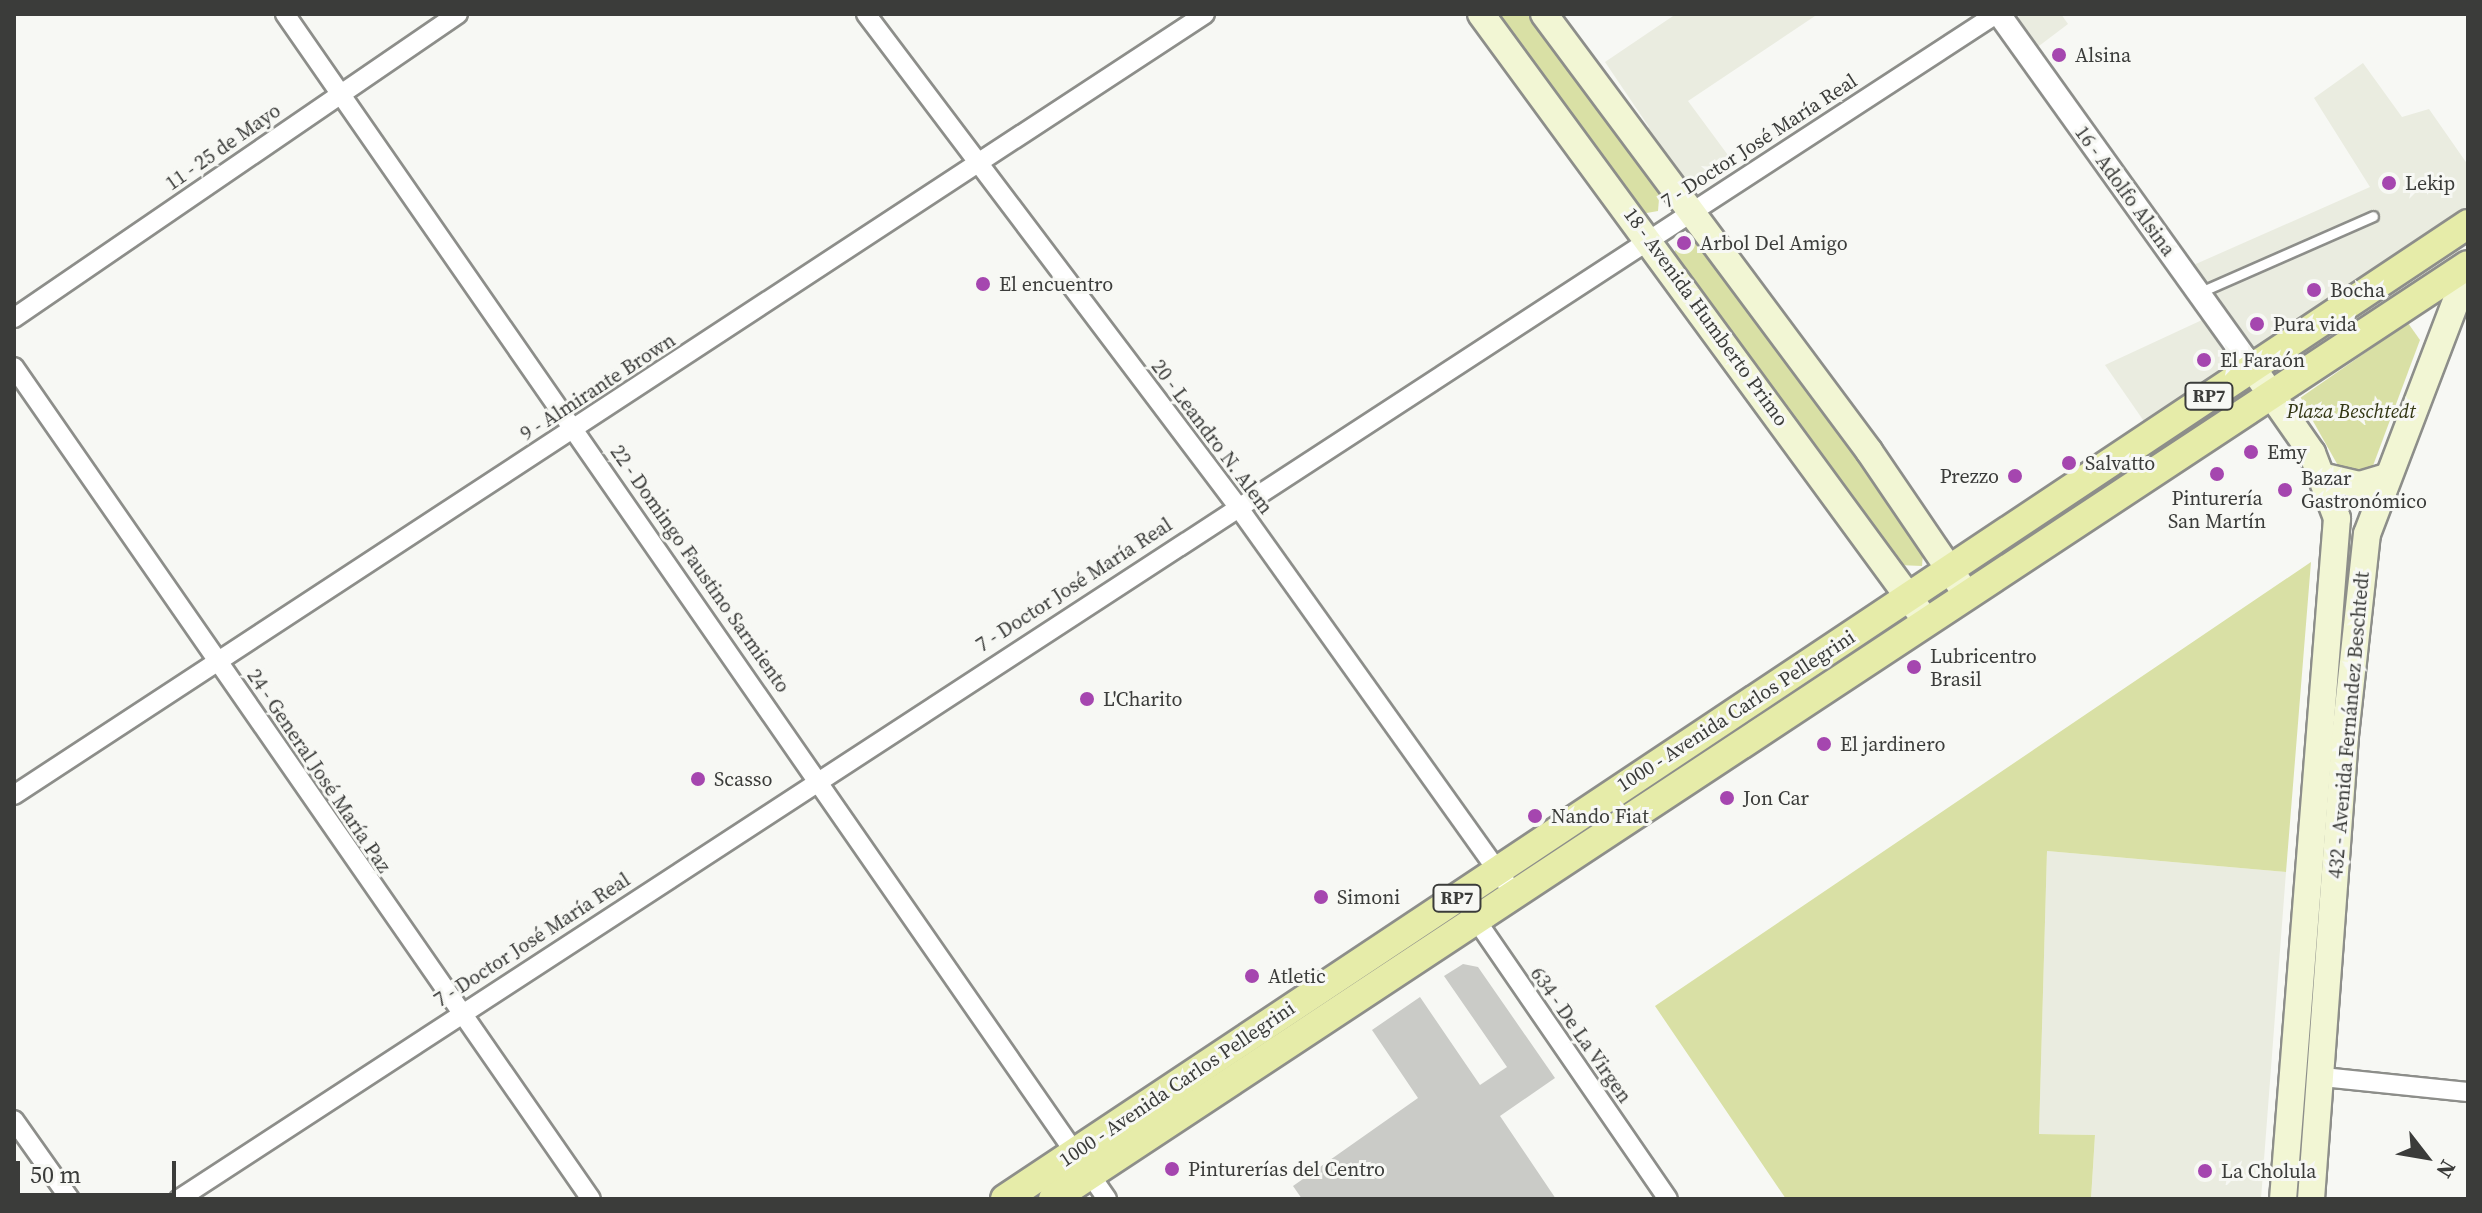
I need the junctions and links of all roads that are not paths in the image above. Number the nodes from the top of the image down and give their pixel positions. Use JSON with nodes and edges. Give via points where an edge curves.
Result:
{"nodes":[{"id":1,"x":285,"y":14,"type":"edge"},
{"id":2,"x":458,"y":14,"type":"edge"},
{"id":3,"x":866,"y":14,"type":"edge"},
{"id":4,"x":1205,"y":14,"type":"edge"},
{"id":5,"x":1481,"y":14,"type":"edge"},
{"id":6,"x":1544,"y":14,"type":"edge"},
{"id":7,"x":1998,"y":14,"type":"edge"},
{"id":8,"x":340,"y":93,"type":"junction"},
{"id":9,"x":978,"y":166,"type":"junction"},
{"id":10,"x":1689,"y":212,"type":"junction"},
{"id":11,"x":2373,"y":216,"type":"dead end"},
{"id":12,"x":2468,"y":224,"type":"edge"},
{"id":13,"x":1649,"y":239,"type":"junction"},
{"id":14,"x":2468,"y":267,"type":"edge"},
{"id":15,"x":2198,"y":293,"type":"junction"},
{"id":16,"x":2462,"y":302,"type":"edge"},
{"id":17,"x":14,"y":318,"type":"edge"},
{"id":18,"x":14,"y":367,"type":"edge"},
{"id":19,"x":2252,"y":367,"type":"junction"},
{"id":20,"x":2270,"y":394,"type":"junction"},
{"id":21,"x":575,"y":428,"type":"junction"},
{"id":22,"x":2325,"y":477,"type":"junction"},
{"id":23,"x":2387,"y":477,"type":"junction"},
{"id":24,"x":1236,"y":504,"type":"junction"},
{"id":25,"x":1950,"y":569,"type":"junction"},
{"id":26,"x":1967,"y":595,"type":"junction"},
{"id":27,"x":1909,"y":598,"type":"junction"},
{"id":28,"x":1927,"y":622,"type":"junction"},
{"id":29,"x":216,"y":659,"type":"junction"},
{"id":30,"x":821,"y":778,"type":"junction"},
{"id":31,"x":14,"y":795,"type":"edge"},
{"id":32,"x":1495,"y":868,"type":"junction"},
{"id":33,"x":1513,"y":892,"type":"junction"},
{"id":34,"x":1459,"y":896,"type":"junction"},
{"id":35,"x":1475,"y":919,"type":"junction"},
{"id":36,"x":458,"y":1014,"type":"junction"},
{"id":37,"x":2322,"y":1077,"type":"junction"},
{"id":38,"x":2468,"y":1092,"type":"edge"},
{"id":39,"x":14,"y":1120,"type":"edge"},
{"id":40,"x":1083,"y":1162,"type":"junction"},
{"id":41,"x":70,"y":1199,"type":"edge"},
{"id":42,"x":179,"y":1199,"type":"edge"},
{"id":43,"x":591,"y":1199,"type":"edge"},
{"id":44,"x":1005,"y":1199,"type":"edge"},
{"id":45,"x":1053,"y":1199,"type":"edge"},
{"id":46,"x":1107,"y":1199,"type":"edge"},
{"id":47,"x":1668,"y":1199,"type":"edge"},
{"id":48,"x":2283,"y":1199,"type":"edge"},
{"id":49,"x":2311,"y":1199,"type":"edge"}],
"edges":[{"from":1,"to":8,"type":"street","name":"22 - Domingo Faustino Sarmiento"},
{"from":2,"to":8,"type":"street","name":"11 - 25 de Mayo"},
{"from":3,"to":9,"type":"street","name":"20 - Leandro N. Alem"},
{"from":4,"to":9,"type":"street","name":"9 - Almirante Brown"},
{"from":5,"to":13,"type":"main road","name":"18 - Avenida Humberto Primo"},
{"from":6,"to":10,"type":"main road"},
{"from":7,"to":10,"type":"street","name":"7 - Doctor José María Real"},
{"from":7,"to":15,"type":"street","name":"16 - Adolfo Alsina"},
{"from":8,"to":17,"type":"street","name":"11 - 25 de Mayo"},
{"from":8,"to":21,"type":"street","name":"22 - Domingo Faustino Sarmiento"},
{"from":9,"to":21,"type":"street","name":"9 - Almirante Brown"},
{"from":9,"to":24,"type":"street","name":"20 - Leandro N. Alem"},
{"from":10,"to":13,"type":"street","name":"7 - Doctor José María Real"},
{"from":10,"to":25,"type":"main road"},
{"from":11,"to":15,"type":"lane"},
{"from":12,"to":19,"type":"main road","name":"1000 - Avenida Carlos Pellegrini","number":"RP7"},
{"from":13,"to":24,"type":"street","name":"7 - Doctor José María Real"},
{"from":13,"to":27,"type":"main road","name":"18 - Avenida Humberto Primo"},
{"from":14,"to":16,"type":"main road","name":"432 - Avenida Fernández Beschtedt"},
{"from":14,"to":20,"type":"main road","name":"1000 - Avenida Carlos Pellegrini","number":"RP7"},
{"from":15,"to":19,"type":"street","name":"16 - Adolfo Alsina"},
{"from":16,"to":23,"type":"main road","name":"432 - Avenida Fernández Beschtedt"},
{"from":18,"to":29,"type":"street","name":"24 - General José María Paz"},
{"from":19,"to":20,"type":"main road","name":"432 - Avenida Fernández Beschtedt"},
{"from":19,"to":25,"type":"main road","name":"1000 - Avenida Carlos Pellegrini","number":"RP7"},
{"from":20,"to":22,"type":"main road","name":"432 - Avenida Fernández Beschtedt"},
{"from":20,"to":26,"type":"main road","name":"1000 - Avenida Carlos Pellegrini","number":"RP7"},
{"from":21,"to":29,"type":"street","name":"9 - Almirante Brown"},
{"from":21,"to":30,"type":"street","name":"22 - Domingo Faustino Sarmiento"},
{"from":22,"to":23,"type":"main road","via":[[2360,485]]},
{"from":22,"to":48,"type":"main road","name":"432 - Avenida Fernández Beschtedt","via":[[2337,518],[2333,600]]},
{"from":23,"to":37,"type":"main road","name":"432 - Avenida Fernández Beschtedt","via":[[2367,534],[2357,601]]},
{"from":24,"to":30,"type":"street","name":"7 - Doctor José María Real"},
{"from":24,"to":32,"type":"street","name":"20 - Leandro N. Alem"},
{"from":25,"to":26,"type":"main road"},
{"from":25,"to":27,"type":"main road","name":"1000 - Avenida Carlos Pellegrini","number":"RP7"},
{"from":26,"to":28,"type":"main road","name":"1000 - Avenida Carlos Pellegrini","number":"RP7"},
{"from":27,"to":28,"type":"main road","name":"18 - Avenida Humberto Primo"},
{"from":27,"to":32,"type":"main road","name":"1000 - Avenida Carlos Pellegrini","number":"RP7"},
{"from":28,"to":33,"type":"main road","name":"1000 - Avenida Carlos Pellegrini","number":"RP7"},
{"from":29,"to":31,"type":"street","name":"9 - Almirante Brown"},
{"from":29,"to":36,"type":"street","name":"24 - General José María Paz"},
{"from":30,"to":36,"type":"street","name":"7 - Doctor José María Real"},
{"from":30,"to":40,"type":"street","name":"22 - Domingo Faustino Sarmiento"},
{"from":32,"to":33,"type":"street","name":"20 - Leandro N. Alem"},
{"from":32,"to":34,"type":"main road","name":"1000 - Avenida Carlos Pellegrini","number":"RP7"},
{"from":33,"to":35,"type":"main road","name":"1000 - Avenida Carlos Pellegrini","number":"RP7"},
{"from":34,"to":35,"type":"street","name":"634 - De La Virgen"},
{"from":34,"to":40,"type":"main road","name":"1000 - Avenida Carlos Pellegrini","number":"RP7"},
{"from":35,"to":40,"type":"main road","name":"1000 - Avenida Carlos Pellegrini","number":"RP7"},
{"from":35,"to":47,"type":"street","name":"634 - De La Virgen"},
{"from":36,"to":42,"type":"street","name":"7 - Doctor José María Real"},
{"from":36,"to":43,"type":"street","name":"24 - General José María Paz"},
{"from":37,"to":38,"type":"street"},
{"from":37,"to":49,"type":"main road","name":"432 - Avenida Fernández Beschtedt"},
{"from":39,"to":41,"type":"street"},
{"from":40,"to":44,"type":"main road","name":"1000 - Avenida Carlos Pellegrini","number":"RP7"},
{"from":40,"to":45,"type":"main road","name":"1000 - Avenida Carlos Pellegrini","number":"RP7"},
{"from":40,"to":46,"type":"street","name":"22 - Domingo Faustino Sarmiento"}]}
